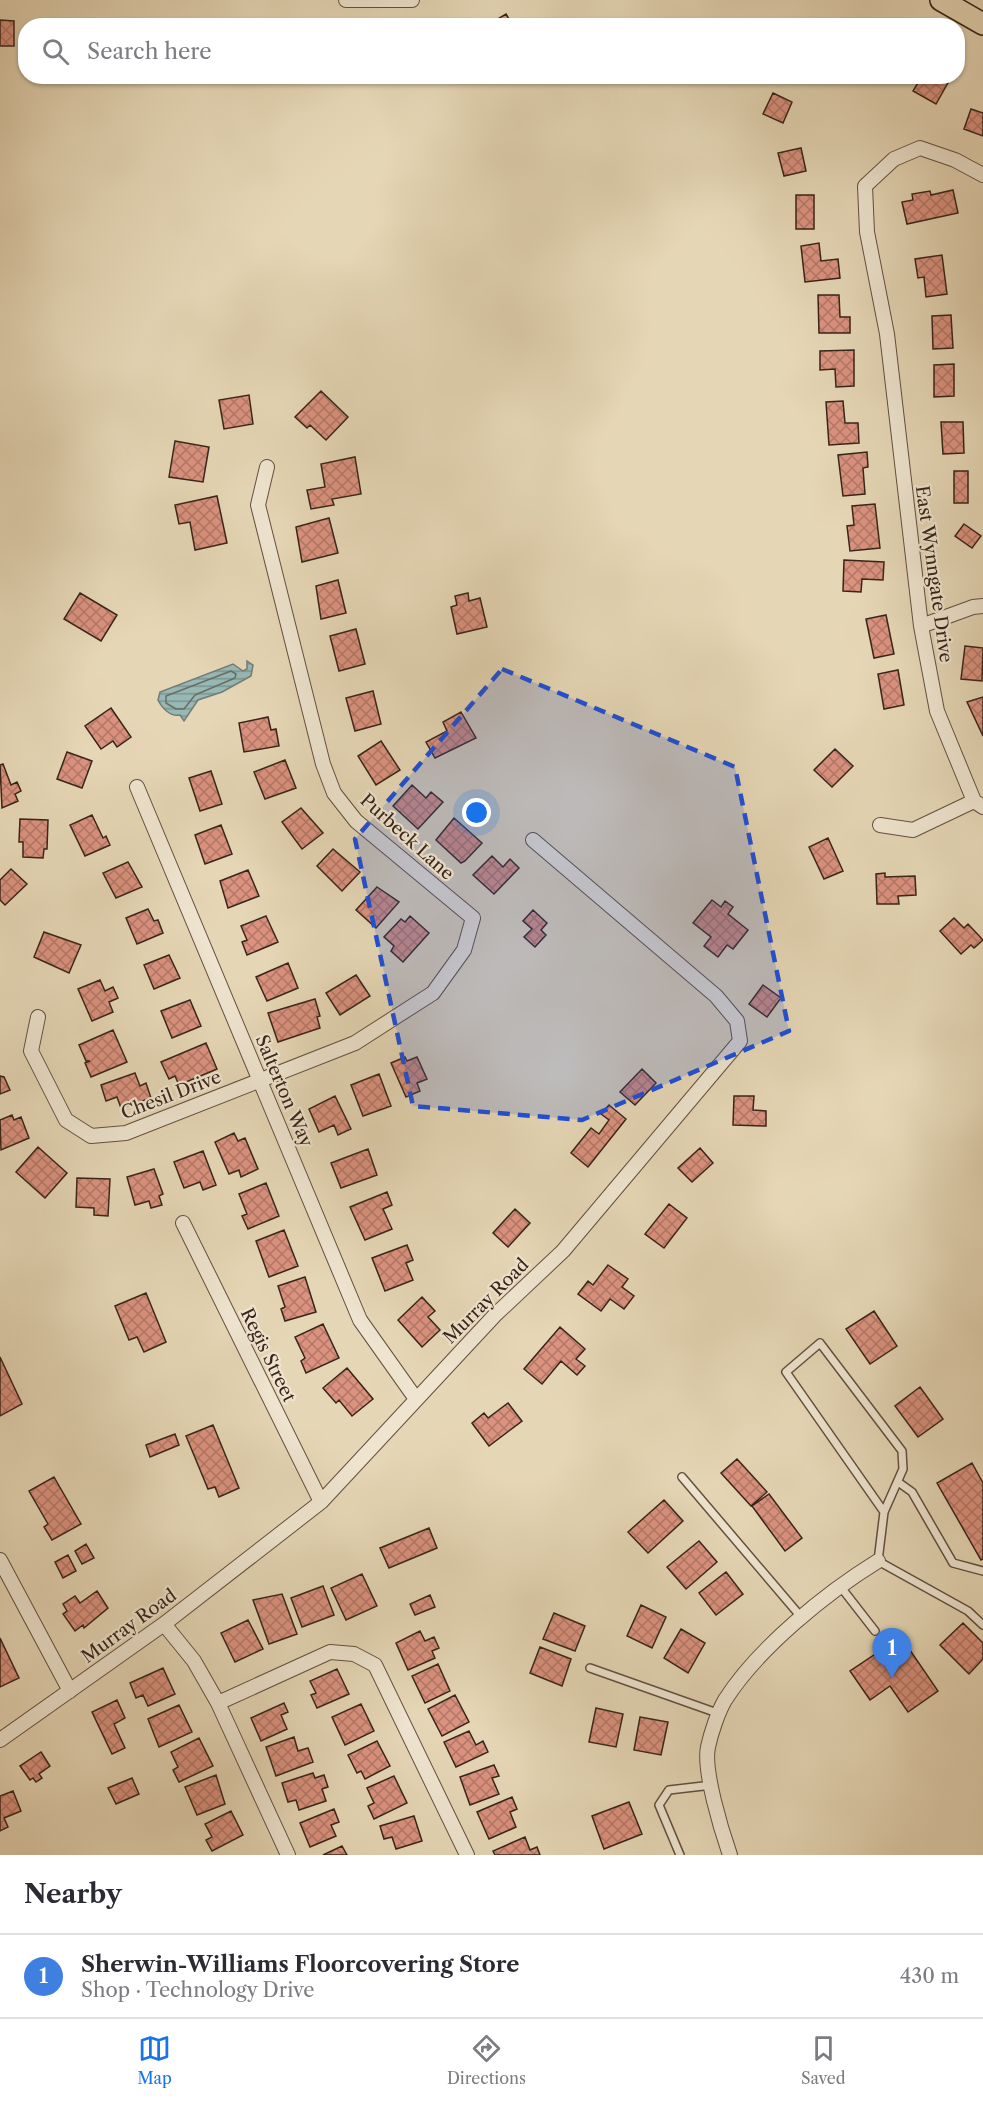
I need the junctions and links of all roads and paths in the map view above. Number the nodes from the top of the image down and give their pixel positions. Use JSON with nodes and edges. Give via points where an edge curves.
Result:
{"nodes":[{"id":1,"x":346,"y":0,"type":"edge"},
{"id":2,"x":412,"y":0,"type":"edge"},
{"id":3,"x":941,"y":0,"type":"edge"},
{"id":4,"x":983,"y":24,"type":"edge"},
{"id":5,"x":983,"y":175,"type":"edge"},
{"id":6,"x":267,"y":467,"type":"dead end"},
{"id":7,"x":983,"y":606,"type":"edge"},
{"id":8,"x":921,"y":626,"type":"junction"},
{"id":9,"x":137,"y":787,"type":"dead end"},
{"id":10,"x":979,"y":804,"type":"edge"},
{"id":11,"x":880,"y":825,"type":"dead end"},
{"id":12,"x":533,"y":840,"type":"dead end"},
{"id":13,"x":38,"y":1017,"type":"dead end"},
{"id":14,"x":260,"y":1079,"type":"junction"},
{"id":15,"x":183,"y":1223,"type":"dead end"},
{"id":16,"x":416,"y":1399,"type":"junction"},
{"id":17,"x":682,"y":1477,"type":"dead end"},
{"id":18,"x":898,"y":1482,"type":"junction"},
{"id":19,"x":321,"y":1502,"type":"junction"},
{"id":20,"x":884,"y":1512,"type":"junction"},
{"id":21,"x":0,"y":1560,"type":"edge"},
{"id":22,"x":878,"y":1561,"type":"junction"},
{"id":23,"x":983,"y":1571,"type":"edge"},
{"id":24,"x":840,"y":1586,"type":"junction"},
{"id":25,"x":802,"y":1618,"type":"junction"},
{"id":26,"x":164,"y":1624,"type":"junction"},
{"id":27,"x":983,"y":1625,"type":"edge"},
{"id":28,"x":875,"y":1632,"type":"dead end"},
{"id":29,"x":590,"y":1668,"type":"dead end"},
{"id":30,"x":70,"y":1691,"type":"junction"},
{"id":31,"x":218,"y":1702,"type":"junction"},
{"id":32,"x":720,"y":1714,"type":"junction"},
{"id":33,"x":0,"y":1740,"type":"edge"},
{"id":34,"x":712,"y":1785,"type":"junction"},
{"id":35,"x":288,"y":1855,"type":"edge"},
{"id":36,"x":467,"y":1855,"type":"edge"},
{"id":37,"x":680,"y":1855,"type":"edge"},
{"id":38,"x":730,"y":1855,"type":"edge"}],
"edges":[{"from":1,"to":2,"type":"street"},
{"from":3,"to":4,"type":"main road"},
{"from":5,"to":8,"type":"street","name":"East Wynngate Drive","via":[[920,148],[894,159],[866,186],[867,232],[886,334]]},
{"from":6,"to":14,"type":"street","name":"Purbeck Lane","via":[[258,505],[323,764],[334,793],[356,821],[473,918],[464,950],[433,993],[355,1044]]},
{"from":7,"to":8,"type":"street"},
{"from":8,"to":10,"type":"street","name":"East Wynngate Drive","via":[[937,711]]},
{"from":9,"to":14,"type":"street","name":"Salterton Way"},
{"from":10,"to":11,"type":"street","via":[[913,830]]},
{"from":12,"to":16,"type":"street","name":"Murray Road","via":[[716,996],[737,1021],[740,1041],[562,1251]]},
{"from":13,"to":14,"type":"street","name":"Chesil Drive","via":[[31,1051],[66,1120],[91,1136],[126,1133]]},
{"from":14,"to":16,"type":"street","name":"Salterton Way","via":[[360,1320]]},
{"from":15,"to":19,"type":"street","name":"Regis Street"},
{"from":16,"to":19,"type":"street","name":"Murray Road"},
{"from":17,"to":25,"type":"lane"},
{"from":18,"to":20,"type":"lane"},
{"from":18,"to":20,"type":"lane","via":[[903,1469],[902,1451],[820,1343],[786,1372]]},
{"from":18,"to":23,"type":"lane","via":[[912,1492],[953,1563]]},
{"from":19,"to":26,"type":"street","name":"Murray Road"},
{"from":20,"to":22,"type":"lane"},
{"from":21,"to":30,"type":"street"},
{"from":22,"to":24,"type":"street"},
{"from":22,"to":27,"type":"lane","via":[[968,1611]]},
{"from":24,"to":25,"type":"street"},
{"from":24,"to":28,"type":"lane"},
{"from":25,"to":32,"type":"street","via":[[760,1658],[724,1701]]},
{"from":26,"to":30,"type":"street","name":"Murray Road"},
{"from":26,"to":31,"type":"street","via":[[194,1661]]},
{"from":29,"to":32,"type":"lane"},
{"from":30,"to":33,"type":"street","name":"Murray Road"},
{"from":31,"to":35,"type":"street"},
{"from":31,"to":36,"type":"street","via":[[330,1652],[354,1654],[375,1665]]},
{"from":32,"to":34,"type":"street","via":[[707,1749]]},
{"from":34,"to":37,"type":"lane","via":[[669,1790],[659,1805]]},
{"from":34,"to":38,"type":"street","via":[[717,1818]]}]}
